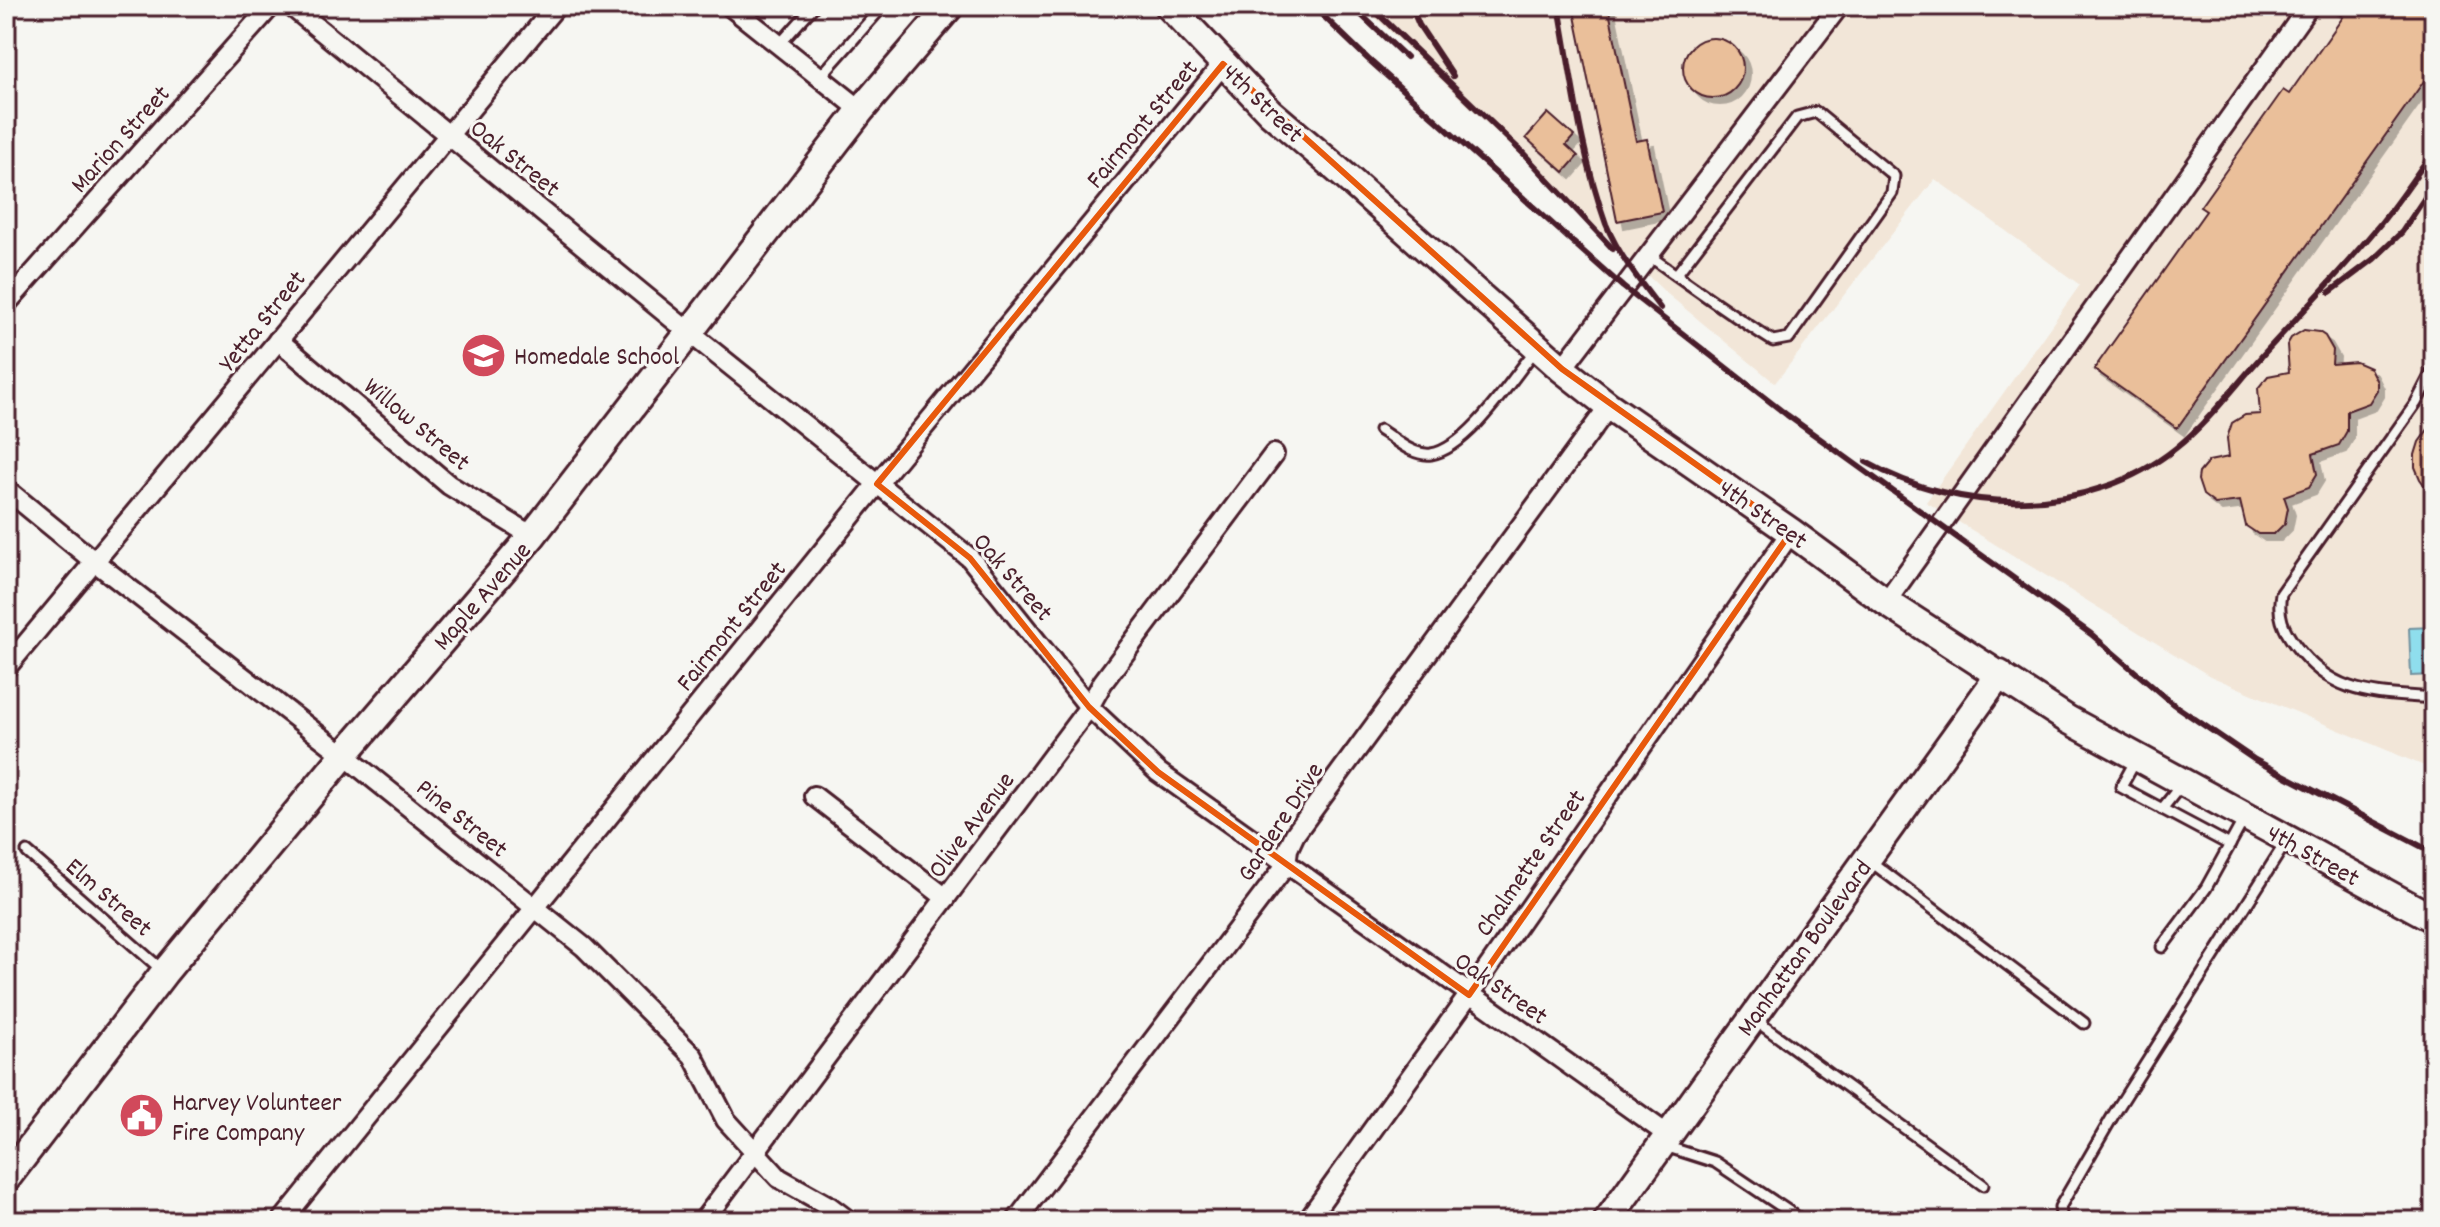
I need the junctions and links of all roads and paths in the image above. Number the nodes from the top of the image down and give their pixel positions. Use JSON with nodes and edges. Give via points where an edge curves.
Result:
{"nodes":[{"id":1,"x":271,"y":6,"type":"edge"},
{"id":2,"x":291,"y":6,"type":"edge"},
{"id":3,"x":556,"y":6,"type":"edge"},
{"id":4,"x":730,"y":6,"type":"edge"},
{"id":5,"x":814,"y":6,"type":"edge"},
{"id":6,"x":883,"y":6,"type":"edge"},
{"id":7,"x":1169,"y":6,"type":"edge"},
{"id":8,"x":1839,"y":6,"type":"edge"},
{"id":9,"x":2309,"y":6,"type":"edge"},
{"id":10,"x":941,"y":11,"type":"edge"},
{"id":11,"x":779,"y":45,"type":"junction"},
{"id":12,"x":1223,"y":64,"type":"junction"},
{"id":13,"x":820,"y":77,"type":"junction"},
{"id":14,"x":861,"y":110,"type":"junction"},
{"id":15,"x":447,"y":134,"type":"junction"},
{"id":16,"x":1648,"y":255,"type":"junction"},
{"id":17,"x":1676,"y":275,"type":"junction"},
{"id":18,"x":6,"y":304,"type":"edge"},
{"id":19,"x":690,"y":333,"type":"junction"},
{"id":20,"x":278,"y":340,"type":"junction"},
{"id":21,"x":1538,"y":347,"type":"junction"},
{"id":22,"x":2434,"y":368,"type":"edge"},
{"id":23,"x":1562,"y":369,"type":"junction"},
{"id":24,"x":1609,"y":406,"type":"junction"},
{"id":25,"x":1380,"y":430,"type":"dead end"},
{"id":26,"x":1274,"y":454,"type":"dead end"},
{"id":27,"x":877,"y":484,"type":"junction"},
{"id":28,"x":6,"y":489,"type":"edge"},
{"id":29,"x":1791,"y":532,"type":"junction"},
{"id":30,"x":532,"y":536,"type":"junction"},
{"id":31,"x":95,"y":562,"type":"junction"},
{"id":32,"x":1886,"y":602,"type":"junction"},
{"id":33,"x":6,"y":668,"type":"edge"},
{"id":34,"x":2000,"y":674,"type":"junction"},
{"id":35,"x":2434,"y":698,"type":"edge"},
{"id":36,"x":1089,"y":707,"type":"junction"},
{"id":37,"x":344,"y":755,"type":"junction"},
{"id":38,"x":2138,"y":758,"type":"junction"},
{"id":39,"x":2183,"y":782,"type":"junction"},
{"id":40,"x":814,"y":796,"type":"dead end"},
{"id":41,"x":2162,"y":809,"type":"junction"},
{"id":42,"x":2246,"y":816,"type":"junction"},
{"id":43,"x":2287,"y":839,"type":"junction"},
{"id":44,"x":2230,"y":845,"type":"junction"},
{"id":45,"x":27,"y":852,"type":"dead end"},
{"id":46,"x":1867,"y":859,"type":"junction"},
{"id":47,"x":1286,"y":865,"type":"junction"},
{"id":48,"x":946,"y":898,"type":"junction"},
{"id":49,"x":535,"y":909,"type":"junction"},
{"id":50,"x":2434,"y":919,"type":"edge"},
{"id":51,"x":2162,"y":947,"type":"dead end"},
{"id":52,"x":164,"y":973,"type":"junction"},
{"id":53,"x":1469,"y":995,"type":"junction"},
{"id":54,"x":1752,"y":1018,"type":"junction"},
{"id":55,"x":2084,"y":1023,"type":"dead end"},
{"id":56,"x":1665,"y":1140,"type":"junction"},
{"id":57,"x":756,"y":1153,"type":"junction"},
{"id":58,"x":6,"y":1179,"type":"edge"},
{"id":59,"x":1983,"y":1185,"type":"dead end"},
{"id":60,"x":282,"y":1221,"type":"edge"},
{"id":61,"x":703,"y":1221,"type":"edge"},
{"id":62,"x":849,"y":1221,"type":"edge"},
{"id":63,"x":1016,"y":1221,"type":"edge"},
{"id":64,"x":1307,"y":1221,"type":"edge"},
{"id":65,"x":1607,"y":1221,"type":"edge"},
{"id":66,"x":1803,"y":1221,"type":"edge"},
{"id":67,"x":2062,"y":1221,"type":"edge"}],
"edges":[{"from":1,"to":18,"type":"street","name":"Marion Street"},
{"from":2,"to":15,"type":"street","name":"Oak Street"},
{"from":3,"to":15,"type":"street","name":"Yetta Street"},
{"from":4,"to":11,"type":"street"},
{"from":5,"to":11,"type":"lane"},
{"from":6,"to":13,"type":"lane"},
{"from":7,"to":12,"type":"street","name":"4th Street"},
{"from":8,"to":16,"type":"street"},
{"from":9,"to":32,"type":"street"},
{"from":10,"to":14,"type":"street","name":"Maple Avenue"},
{"from":11,"to":13,"type":"street"},
{"from":12,"to":21,"type":"street","name":"4th Street","via":[[1270,112]]},
{"from":12,"to":27,"type":"street","name":"Fairmont Street"},
{"from":13,"to":14,"type":"street"},
{"from":14,"to":19,"type":"street","name":"Maple Avenue"},
{"from":15,"to":19,"type":"street","name":"Oak Street"},
{"from":15,"to":20,"type":"street","name":"Yetta Street"},
{"from":16,"to":17,"type":"lane"},
{"from":16,"to":23,"type":"street"},
{"from":17,"to":17,"type":"lane","via":[[1773,341],[1789,338],[1892,193],[1894,176],[1816,112],[1797,117]]},
{"from":19,"to":27,"type":"street","name":"Oak Street"},
{"from":19,"to":30,"type":"street","name":"Maple Avenue"},
{"from":20,"to":30,"type":"street","name":"Willow Street","via":[[449,485]]},
{"from":20,"to":31,"type":"street","name":"Yetta Street"},
{"from":21,"to":23,"type":"street","name":"4th Street"},
{"from":21,"to":25,"type":"lane","via":[[1476,423],[1447,447],[1430,454],[1412,451]]},
{"from":22,"to":35,"type":"lane","via":[[2416,403],[2281,594],[2278,609],[2284,629],[2318,672],[2348,687]]},
{"from":23,"to":24,"type":"street","name":"4th Street"},
{"from":24,"to":29,"type":"street","name":"4th Street"},
{"from":24,"to":47,"type":"street","name":"Gardere Drive","via":[[1295,834]]},
{"from":26,"to":36,"type":"street","name":"Olive Avenue"},
{"from":27,"to":36,"type":"street","name":"Oak Street","via":[[970,558]]},
{"from":27,"to":49,"type":"street","name":"Fairmont Street"},
{"from":28,"to":31,"type":"street","name":"Pine Street"},
{"from":29,"to":32,"type":"street","name":"4th Street"},
{"from":29,"to":53,"type":"street","name":"Chalmette Street"},
{"from":30,"to":37,"type":"street","name":"Maple Avenue"},
{"from":31,"to":33,"type":"street","name":"Yetta Street"},
{"from":31,"to":37,"type":"street","name":"Pine Street"},
{"from":32,"to":34,"type":"street","name":"4th Street"},
{"from":34,"to":38,"type":"street","name":"4th Street"},
{"from":34,"to":46,"type":"street","name":"Manhattan Boulevard"},
{"from":36,"to":47,"type":"street","name":"Oak Street","via":[[1158,772]]},
{"from":36,"to":48,"type":"street","name":"Olive Avenue"},
{"from":37,"to":49,"type":"street","name":"Pine Street"},
{"from":37,"to":52,"type":"street","name":"Maple Avenue"},
{"from":38,"to":39,"type":"street","name":"4th Street"},
{"from":38,"to":41,"type":"lane","via":[[2121,787]]},
{"from":39,"to":41,"type":"lane"},
{"from":39,"to":42,"type":"street","name":"4th Street"},
{"from":40,"to":48,"type":"street"},
{"from":41,"to":44,"type":"lane"},
{"from":42,"to":43,"type":"street","name":"4th Street"},
{"from":42,"to":44,"type":"lane"},
{"from":43,"to":50,"type":"street","name":"4th Street"},
{"from":43,"to":67,"type":"lane","via":[[2114,1114],[2060,1207]]},
{"from":44,"to":51,"type":"lane"},
{"from":45,"to":52,"type":"lane","name":"Elm Street"},
{"from":46,"to":54,"type":"street","name":"Manhattan Boulevard"},
{"from":46,"to":55,"type":"lane"},
{"from":47,"to":53,"type":"street","name":"Oak Street"},
{"from":47,"to":63,"type":"street","name":"Gardere Drive"},
{"from":48,"to":57,"type":"street","name":"Olive Avenue"},
{"from":49,"to":57,"type":"street","name":"Pine Street","via":[[584,947],[693,1056],[726,1120]]},
{"from":49,"to":60,"type":"street","name":"Fairmont Street"},
{"from":52,"to":58,"type":"street","name":"Maple Avenue"},
{"from":53,"to":56,"type":"street","name":"Oak Street"},
{"from":53,"to":64,"type":"street","name":"Chalmette Street"},
{"from":54,"to":56,"type":"street","name":"Manhattan Boulevard"},
{"from":54,"to":59,"type":"lane"},
{"from":56,"to":65,"type":"street","name":"Manhattan Boulevard"},
{"from":56,"to":66,"type":"lane","via":[[1715,1162]]},
{"from":57,"to":61,"type":"street","name":"Olive Avenue"},
{"from":57,"to":62,"type":"street","name":"Pine Street","via":[[779,1178]]}]}
